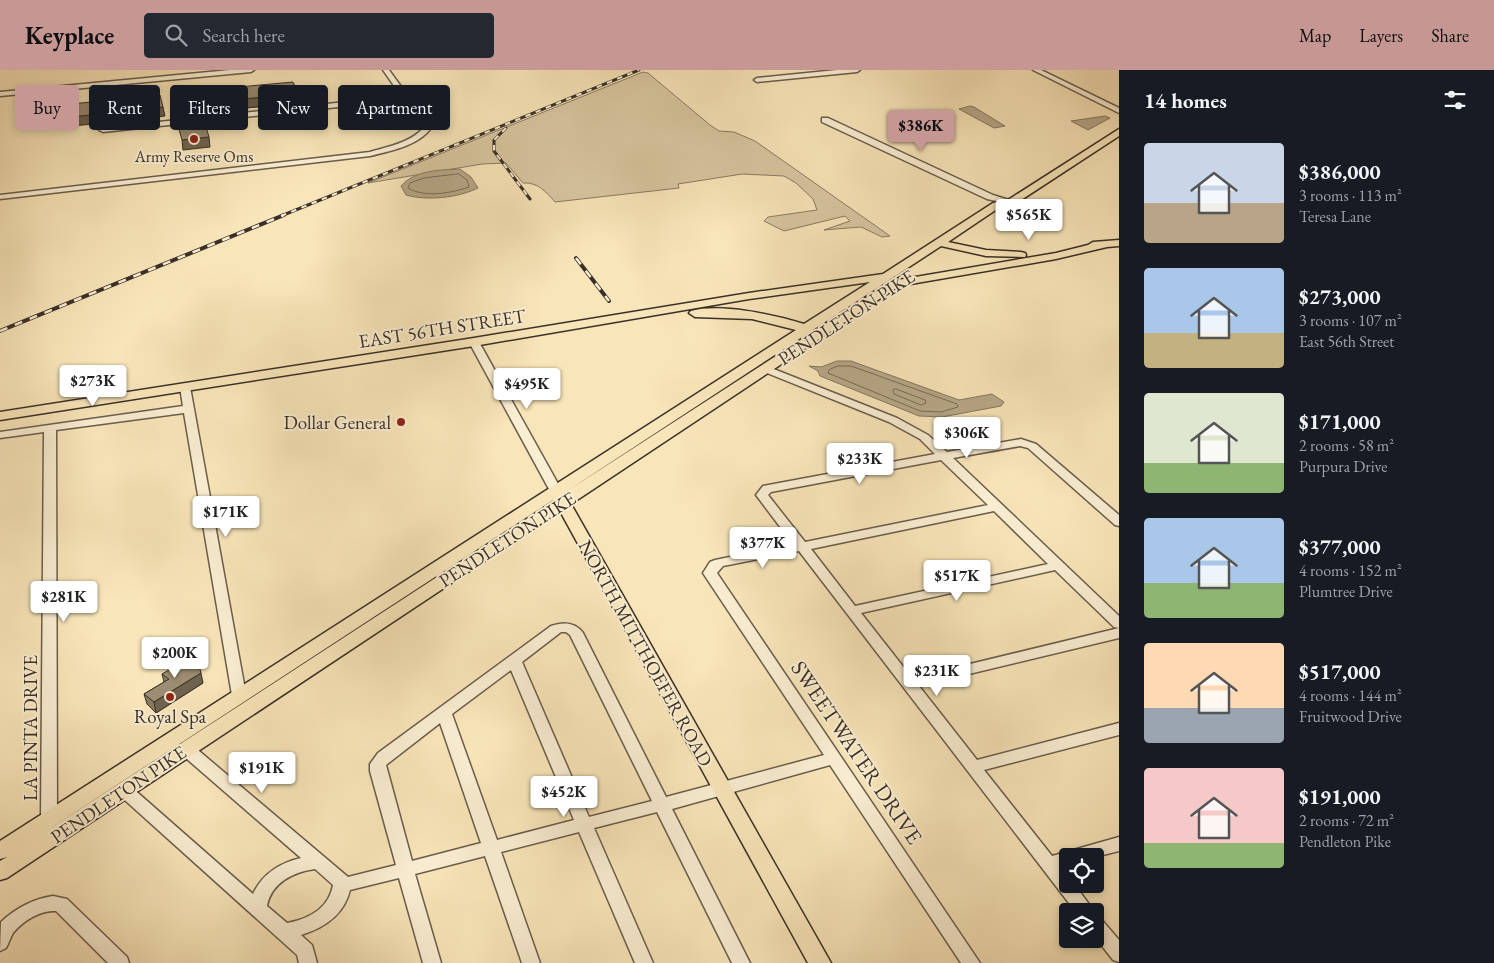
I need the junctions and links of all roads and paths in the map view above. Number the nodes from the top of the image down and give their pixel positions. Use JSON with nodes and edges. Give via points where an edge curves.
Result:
{"nodes":[{"id":1,"x":251,"y":70,"type":"edge"},
{"id":2,"x":386,"y":70,"type":"edge"},
{"id":3,"x":858,"y":70,"type":"edge"},
{"id":4,"x":1036,"y":70,"type":"edge"},
{"id":5,"x":757,"y":80,"type":"dead end"},
{"id":6,"x":397,"y":85,"type":"edge"},
{"id":7,"x":0,"y":94,"type":"edge"},
{"id":8,"x":338,"y":105,"type":"edge"},
{"id":9,"x":1119,"y":112,"type":"edge"},
{"id":10,"x":825,"y":120,"type":"dead end"},
{"id":11,"x":160,"y":124,"type":"edge"},
{"id":12,"x":426,"y":130,"type":"edge"},
{"id":13,"x":1119,"y":132,"type":"edge"},
{"id":14,"x":0,"y":197,"type":"edge"},
{"id":15,"x":1010,"y":202,"type":"junction"},
{"id":16,"x":940,"y":242,"type":"junction"},
{"id":17,"x":1119,"y":243,"type":"edge"},
{"id":18,"x":953,"y":246,"type":"junction"},
{"id":19,"x":1102,"y":246,"type":"junction"},
{"id":20,"x":920,"y":256,"type":"junction"},
{"id":21,"x":893,"y":279,"type":"junction"},
{"id":22,"x":841,"y":282,"type":"junction"},
{"id":23,"x":807,"y":329,"type":"junction"},
{"id":24,"x":476,"y":346,"type":"junction"},
{"id":25,"x":766,"y":369,"type":"junction"},
{"id":26,"x":186,"y":391,"type":"junction"},
{"id":27,"x":189,"y":409,"type":"junction"},
{"id":28,"x":0,"y":416,"type":"edge"},
{"id":29,"x":0,"y":422,"type":"edge"},
{"id":30,"x":50,"y":428,"type":"junction"},
{"id":31,"x":0,"y":435,"type":"edge"},
{"id":32,"x":944,"y":455,"type":"junction"},
{"id":33,"x":559,"y":497,"type":"junction"},
{"id":34,"x":997,"y":507,"type":"junction"},
{"id":35,"x":1119,"y":522,"type":"edge"},
{"id":36,"x":801,"y":548,"type":"junction"},
{"id":37,"x":1057,"y":566,"type":"junction"},
{"id":38,"x":851,"y":611,"type":"junction"},
{"id":39,"x":1119,"y":624,"type":"edge"},
{"id":40,"x":1119,"y":633,"type":"edge"},
{"id":41,"x":514,"y":660,"type":"junction"},
{"id":42,"x":907,"y":684,"type":"junction"},
{"id":43,"x":239,"y":695,"type":"junction"},
{"id":44,"x":444,"y":712,"type":"junction"},
{"id":45,"x":1119,"y":729,"type":"edge"},
{"id":46,"x":186,"y":749,"type":"junction"},
{"id":47,"x":834,"y":758,"type":"junction"},
{"id":48,"x":973,"y":767,"type":"junction"},
{"id":49,"x":124,"y":790,"type":"junction"},
{"id":50,"x":722,"y":790,"type":"junction"},
{"id":51,"x":662,"y":805,"type":"junction"},
{"id":52,"x":49,"y":819,"type":"junction"},
{"id":53,"x":584,"y":824,"type":"junction"},
{"id":54,"x":1119,"y":844,"type":"edge"},
{"id":55,"x":491,"y":848,"type":"junction"},
{"id":56,"x":1104,"y":848,"type":"edge"},
{"id":57,"x":0,"y":851,"type":"edge"},
{"id":58,"x":1059,"y":861,"type":"edge"},
{"id":59,"x":318,"y":862,"type":"junction"},
{"id":60,"x":1049,"y":864,"type":"junction"},
{"id":61,"x":406,"y":869,"type":"junction"},
{"id":62,"x":0,"y":872,"type":"edge"},
{"id":63,"x":342,"y":886,"type":"junction"},
{"id":64,"x":1080,"y":903,"type":"edge"},
{"id":65,"x":258,"y":909,"type":"junction"},
{"id":66,"x":283,"y":931,"type":"junction"},
{"id":67,"x":1104,"y":935,"type":"edge"},
{"id":68,"x":0,"y":943,"type":"edge"},
{"id":69,"x":1119,"y":954,"type":"edge"},
{"id":70,"x":120,"y":963,"type":"edge"},
{"id":71,"x":308,"y":963,"type":"edge"},
{"id":72,"x":432,"y":963,"type":"edge"},
{"id":73,"x":531,"y":963,"type":"edge"},
{"id":74,"x":644,"y":963,"type":"edge"},
{"id":75,"x":741,"y":963,"type":"edge"},
{"id":76,"x":820,"y":963,"type":"edge"},
{"id":77,"x":971,"y":963,"type":"edge"}],
"edges":[{"from":1,"to":7,"type":"street"},
{"from":2,"to":6,"type":"street"},
{"from":3,"to":5,"type":"street"},
{"from":4,"to":9,"type":"street"},
{"from":8,"to":11,"type":"street"},
{"from":10,"to":15,"type":"street","via":[[990,197]]},
{"from":12,"to":14,"type":"street","via":[[421,135],[370,154]]},
{"from":13,"to":15,"type":"main road","name":"PENDLETON PIKE"},
{"from":15,"to":16,"type":"main road","name":"PENDLETON PIKE","via":[[998,205]]},
{"from":15,"to":18,"type":"main road","name":"PENDLETON PIKE","via":[[1008,209]]},
{"from":16,"to":18,"type":"main road","name":"EAST 56TH STREET"},
{"from":16,"to":20,"type":"main road","name":"PENDLETON PIKE"},
{"from":17,"to":19,"type":"main road","name":"EAST 56TH STREET"},
{"from":18,"to":19,"type":"main road","name":"EAST 56TH STREET","via":[[992,254],[1022,255]]},
{"from":18,"to":21,"type":"main road","name":"PENDLETON PIKE"},
{"from":19,"to":21,"type":"main road","name":"EAST 56TH STREET","via":[[1056,256]]},
{"from":20,"to":21,"type":"main road","name":"PENDLETON PIKE"},
{"from":20,"to":22,"type":"main road","via":[[886,270]]},
{"from":21,"to":22,"type":"main road","name":"EAST 56TH STREET"},
{"from":21,"to":23,"type":"main road","name":"PENDLETON PIKE"},
{"from":21,"to":25,"type":"main road","name":"PENDLETON PIKE"},
{"from":22,"to":24,"type":"main road","name":"EAST 56TH STREET"},
{"from":23,"to":24,"type":"main road","name":"EAST 56TH STREET","via":[[761,316],[731,312],[692,313]]},
{"from":23,"to":33,"type":"main road","name":"PENDLETON PIKE"},
{"from":24,"to":26,"type":"main road","name":"EAST 56TH STREET"},
{"from":24,"to":33,"type":"street","name":"NORTH MITTHOEFER ROAD"},
{"from":25,"to":32,"type":"street","via":[[901,424],[924,437]]},
{"from":25,"to":33,"type":"main road","name":"PENDLETON PIKE"},
{"from":26,"to":27,"type":"street"},
{"from":26,"to":28,"type":"main road","name":"EAST 56TH STREET"},
{"from":26,"to":29,"type":"main road","name":"EAST 56TH STREET"},
{"from":27,"to":30,"type":"street"},
{"from":27,"to":43,"type":"street"},
{"from":30,"to":31,"type":"street"},
{"from":30,"to":52,"type":"street","name":"LA PINTA DRIVE"},
{"from":32,"to":34,"type":"street"},
{"from":32,"to":35,"type":"street","via":[[1017,442],[1027,444]]},
{"from":32,"to":36,"type":"street","via":[[767,489],[762,493],[763,497]]},
{"from":33,"to":43,"type":"main road","name":"PENDLETON PIKE"},
{"from":33,"to":46,"type":"main road","name":"PENDLETON PIKE"},
{"from":33,"to":50,"type":"main road","name":"NORTH MITTHOEFER ROAD"},
{"from":34,"to":36,"type":"street"},
{"from":34,"to":37,"type":"street"},
{"from":36,"to":38,"type":"street"},
{"from":36,"to":47,"type":"street","name":"SWEETWATER DRIVE","via":[[720,563],[714,566],[711,574]]},
{"from":37,"to":38,"type":"street"},
{"from":37,"to":39,"type":"street"},
{"from":38,"to":42,"type":"street"},
{"from":40,"to":42,"type":"street"},
{"from":41,"to":44,"type":"street"},
{"from":41,"to":51,"type":"street","via":[[558,628],[575,632]]},
{"from":41,"to":53,"type":"street"},
{"from":42,"to":48,"type":"street"},
{"from":43,"to":52,"type":"main road","name":"PENDLETON PIKE"},
{"from":44,"to":55,"type":"street"},
{"from":44,"to":61,"type":"street","via":[[384,757],[378,766]]},
{"from":45,"to":48,"type":"street"},
{"from":46,"to":49,"type":"main road","name":"PENDLETON PIKE"},
{"from":46,"to":59,"type":"street"},
{"from":47,"to":50,"type":"street"},
{"from":47,"to":77,"type":"street","name":"SWEETWATER DRIVE"},
{"from":48,"to":60,"type":"street"},
{"from":49,"to":62,"type":"main road","name":"PENDLETON PIKE"},
{"from":49,"to":65,"type":"street"},
{"from":50,"to":51,"type":"street"},
{"from":50,"to":76,"type":"main road","name":"NORTH MITTHOEFER ROAD"},
{"from":51,"to":53,"type":"street"},
{"from":51,"to":75,"type":"street"},
{"from":52,"to":57,"type":"main road","name":"PENDLETON PIKE"},
{"from":53,"to":55,"type":"street"},
{"from":53,"to":74,"type":"street"},
{"from":54,"to":56,"type":"street"},
{"from":55,"to":61,"type":"street"},
{"from":55,"to":73,"type":"street"},
{"from":58,"to":60,"type":"street"},
{"from":59,"to":63,"type":"street","via":[[342,882]]},
{"from":59,"to":65,"type":"street","via":[[297,865],[277,876],[264,891]]},
{"from":60,"to":64,"type":"street"},
{"from":61,"to":63,"type":"street"},
{"from":61,"to":72,"type":"street"},
{"from":63,"to":66,"type":"street","via":[[338,901],[322,918],[306,927]]},
{"from":65,"to":66,"type":"street"},
{"from":66,"to":71,"type":"street","via":[[306,951]]},
{"from":67,"to":69,"type":"street"},
{"from":68,"to":70,"type":"street","via":[[6,927],[41,903],[55,901]]}]}
